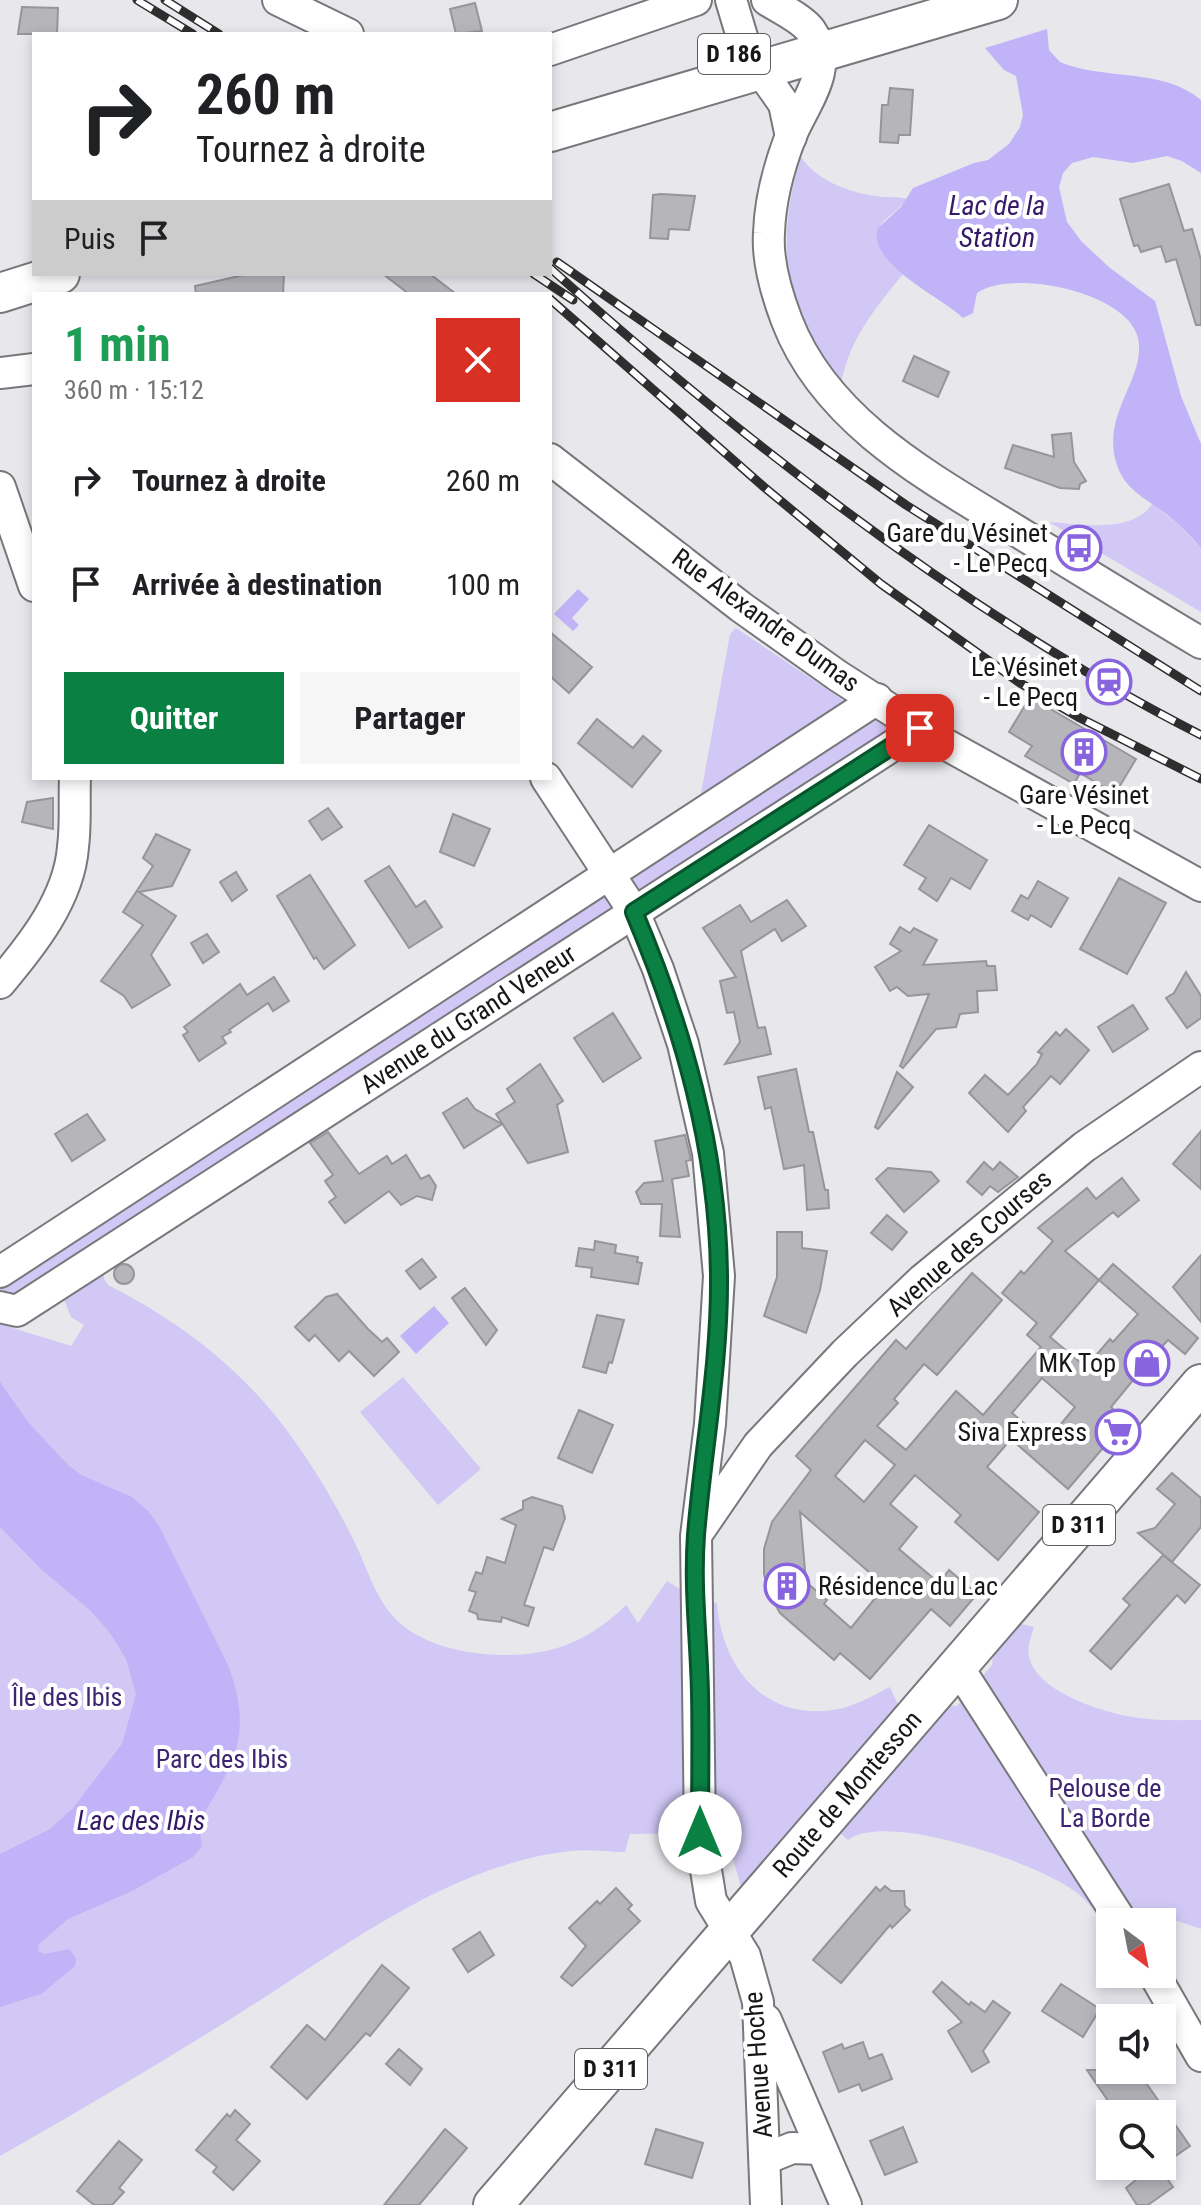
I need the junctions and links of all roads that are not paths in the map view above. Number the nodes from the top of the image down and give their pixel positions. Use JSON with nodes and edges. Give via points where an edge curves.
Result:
{"nodes":[{"id":1,"x":278,"y":0,"type":"edge"},
{"id":2,"x":696,"y":0,"type":"edge"},
{"id":3,"x":731,"y":0,"type":"edge"},
{"id":4,"x":767,"y":0,"type":"edge"},
{"id":5,"x":918,"y":0,"type":"edge"},
{"id":6,"x":998,"y":0,"type":"edge"},
{"id":7,"x":344,"y":32,"type":"edge"},
{"id":8,"x":815,"y":42,"type":"junction"},
{"id":9,"x":552,"y":49,"type":"edge"},
{"id":10,"x":753,"y":61,"type":"junction"},
{"id":11,"x":552,"y":109,"type":"edge"},
{"id":12,"x":552,"y":131,"type":"edge"},
{"id":13,"x":791,"y":137,"type":"junction"},
{"id":14,"x":32,"y":258,"type":"edge"},
{"id":15,"x":0,"y":266,"type":"edge"},
{"id":16,"x":54,"y":276,"type":"edge"},
{"id":17,"x":0,"y":293,"type":"edge"},
{"id":18,"x":32,"y":369,"type":"edge"},
{"id":19,"x":0,"y":373,"type":"edge"},
{"id":20,"x":552,"y":461,"type":"edge"},
{"id":21,"x":0,"y":487,"type":"edge"},
{"id":22,"x":32,"y":580,"type":"edge"},
{"id":23,"x":1201,"y":643,"type":"edge"},
{"id":24,"x":877,"y":699,"type":"junction"},
{"id":25,"x":920,"y":728,"type":"junction"},
{"id":26,"x":75,"y":780,"type":"edge"},
{"id":27,"x":547,"y":780,"type":"edge"},
{"id":28,"x":611,"y":873,"type":"junction"},
{"id":29,"x":1201,"y":886,"type":"edge"},
{"id":30,"x":634,"y":912,"type":"junction"},
{"id":31,"x":0,"y":983,"type":"edge"},
{"id":32,"x":1201,"y":1067,"type":"edge"},
{"id":33,"x":0,"y":1272,"type":"edge"},
{"id":34,"x":9,"y":1309,"type":"edge"},
{"id":35,"x":1197,"y":1395,"type":"edge"},
{"id":36,"x":710,"y":1424,"type":"junction"},
{"id":37,"x":758,"y":1445,"type":"junction"},
{"id":38,"x":696,"y":1536,"type":"junction"},
{"id":39,"x":958,"y":1667,"type":"junction"},
{"id":40,"x":1113,"y":1908,"type":"edge"},
{"id":41,"x":728,"y":1932,"type":"junction"},
{"id":42,"x":1162,"y":1988,"type":"edge"},
{"id":43,"x":758,"y":2002,"type":"junction"},
{"id":44,"x":1201,"y":2056,"type":"edge"},
{"id":45,"x":820,"y":2149,"type":"junction"},
{"id":46,"x":765,"y":2159,"type":"junction"},
{"id":47,"x":493,"y":2205,"type":"edge"},
{"id":48,"x":766,"y":2205,"type":"edge"},
{"id":49,"x":846,"y":2205,"type":"edge"}],
"edges":[{"from":1,"to":7,"type":"street"},
{"from":2,"to":9,"type":"street"},
{"from":3,"to":10,"type":"street"},
{"from":4,"to":8,"type":"street"},
{"from":5,"to":8,"type":"main road","number":"D 186"},
{"from":6,"to":8,"type":"main road","number":"D 186"},
{"from":8,"to":10,"type":"main road","number":"D 186"},
{"from":8,"to":13,"type":"street","via":[[816,90]]},
{"from":10,"to":11,"type":"main road","number":"D 186"},
{"from":10,"to":12,"type":"main road","number":"D 186"},
{"from":10,"to":13,"type":"street","via":[[784,104]]},
{"from":13,"to":23,"type":"street","via":[[768,234],[774,279],[787,322],[831,394],[857,421],[950,490]]},
{"from":14,"to":15,"type":"main road"},
{"from":16,"to":17,"type":"main road"},
{"from":18,"to":19,"type":"street"},
{"from":20,"to":24,"type":"street","name":"Rue Alexandre Dumas","via":[[741,607]]},
{"from":21,"to":22,"type":"street"},
{"from":24,"to":25,"type":"street","name":"Rue Alexandre Dumas"},
{"from":24,"to":28,"type":"street","name":"Avenue du Grand Veneur"},
{"from":25,"to":29,"type":"street","name":"Rue Alexandre Dumas"},
{"from":25,"to":30,"type":"street","name":"Avenue du Grand Veneur"},
{"from":26,"to":31,"type":"street","via":[[73,850],[60,894],[35,941]]},
{"from":27,"to":28,"type":"street","name":"Avenue Hoche"},
{"from":28,"to":30,"type":"street","name":"Avenue Hoche"},
{"from":28,"to":33,"type":"street","name":"Avenue du Grand Veneur"},
{"from":30,"to":34,"type":"street","name":"Avenue du Grand Veneur"},
{"from":30,"to":36,"type":"street","name":"Avenue Hoche","via":[[683,1044],[708,1153],[719,1276]]},
{"from":32,"to":37,"type":"street","name":"Avenue des Courses","via":[[1095,1138],[922,1280]]},
{"from":35,"to":39,"type":"main road","name":"Route de Montesson","number":"D 311"},
{"from":36,"to":37,"type":"street"},
{"from":36,"to":38,"type":"street","name":"Avenue Hoche"},
{"from":37,"to":38,"type":"street","name":"Avenue des Courses"},
{"from":38,"to":41,"type":"street","name":"Avenue Hoche","via":[[700,1833],[711,1901]]},
{"from":39,"to":40,"type":"street"},
{"from":39,"to":41,"type":"main road","name":"Route de Montesson","number":"D 311"},
{"from":41,"to":43,"type":"street","name":"Avenue Hoche","via":[[745,1956]]},
{"from":41,"to":47,"type":"main road","name":"Route de Montesson","number":"D 311"},
{"from":42,"to":44,"type":"street"},
{"from":43,"to":45,"type":"street"},
{"from":43,"to":46,"type":"street","name":"Avenue Hoche"},
{"from":45,"to":46,"type":"street","via":[[792,2148]]},
{"from":45,"to":49,"type":"street"},
{"from":46,"to":48,"type":"street","name":"Avenue Hoche"}]}
